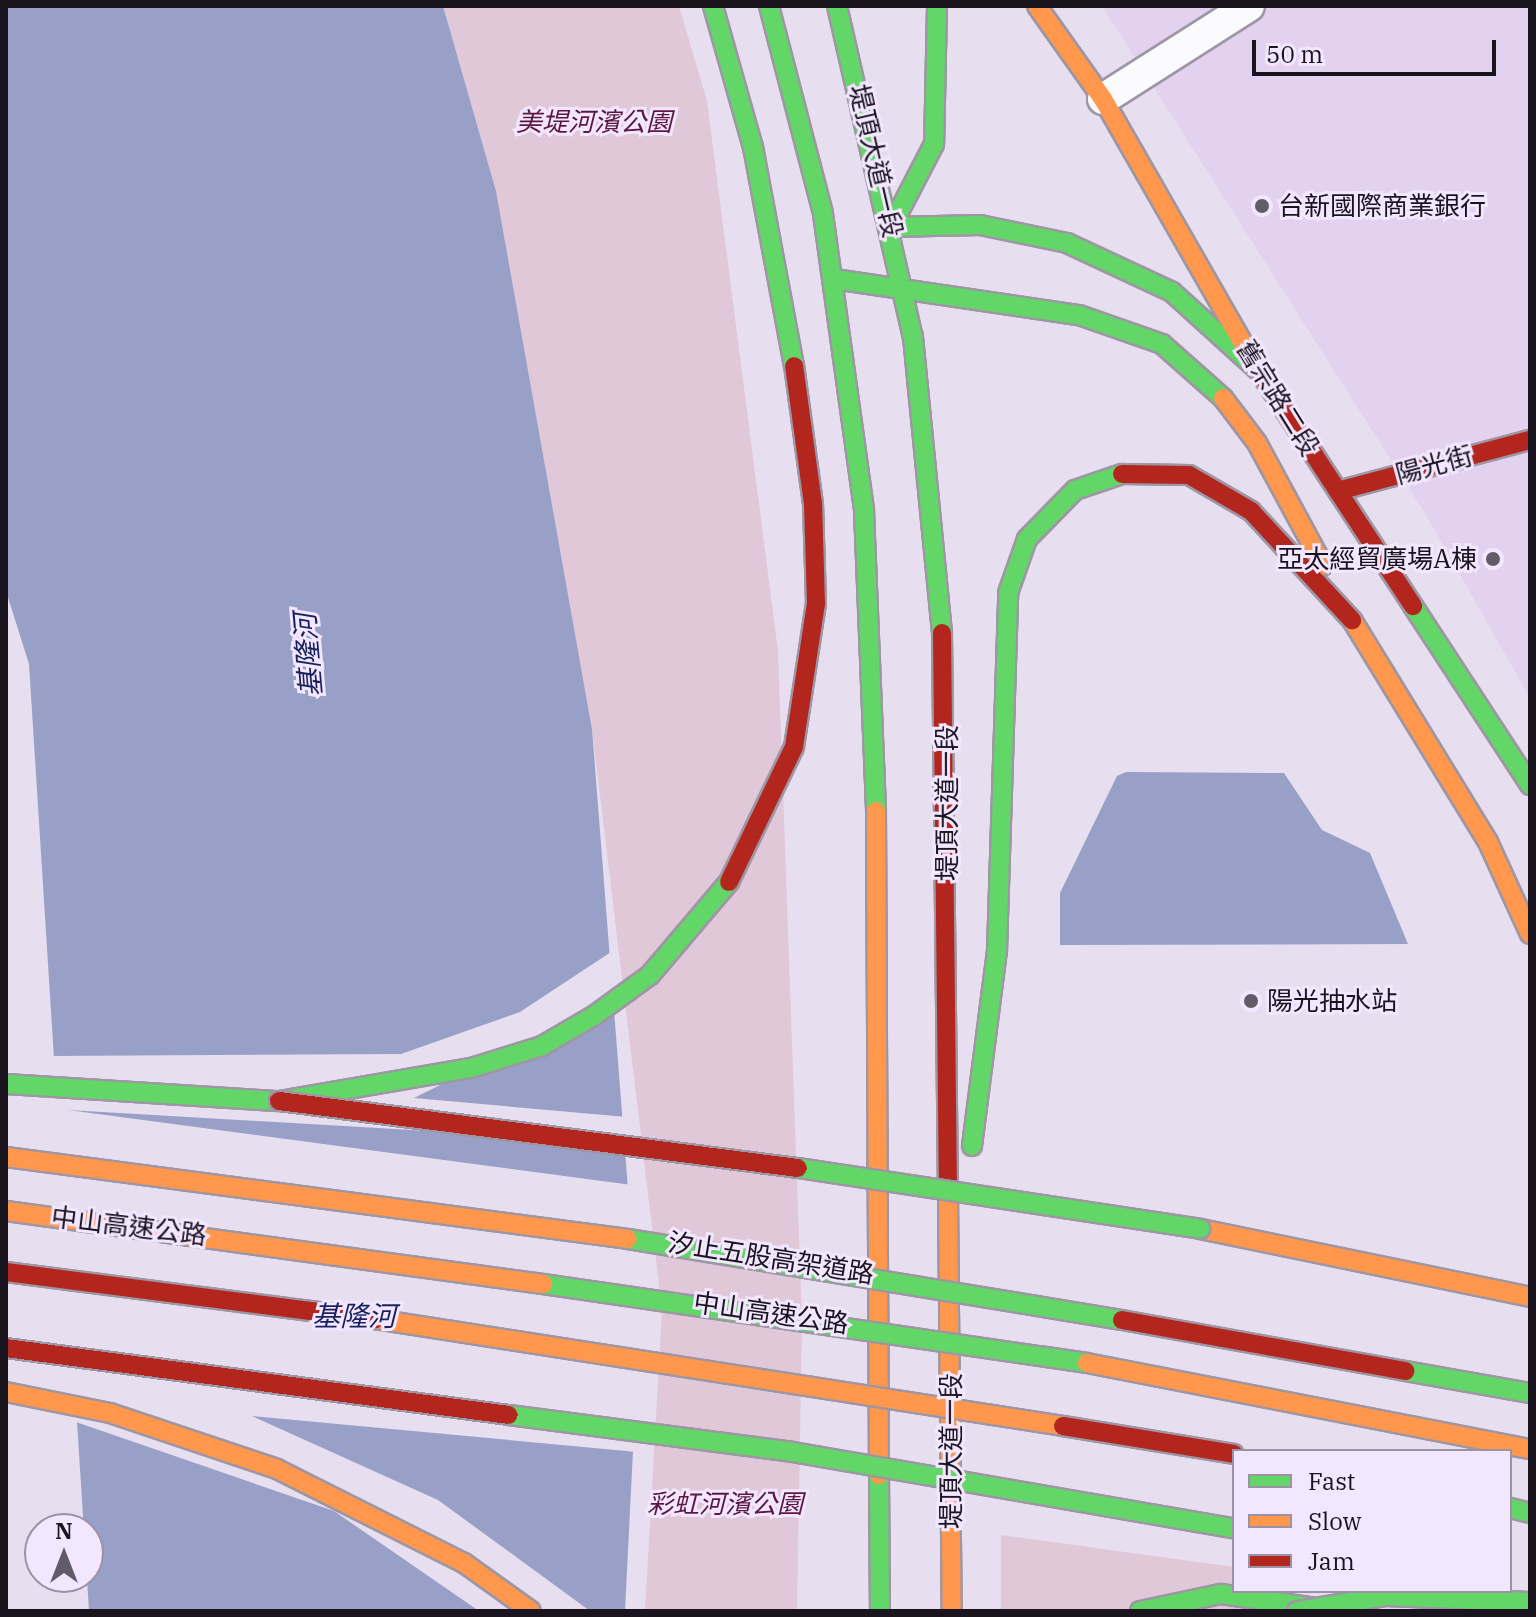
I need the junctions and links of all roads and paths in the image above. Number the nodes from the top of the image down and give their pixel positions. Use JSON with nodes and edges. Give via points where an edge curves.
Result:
{"nodes":[{"id":1,"x":769,"y":6,"type":"edge"},
{"id":2,"x":837,"y":6,"type":"edge"},
{"id":3,"x":937,"y":6,"type":"edge"},
{"id":4,"x":1037,"y":6,"type":"edge"},
{"id":5,"x":1249,"y":6,"type":"edge"},
{"id":6,"x":716,"y":14,"type":"edge"},
{"id":7,"x":1103,"y":99,"type":"junction"},
{"id":8,"x":891,"y":227,"type":"junction"},
{"id":9,"x":834,"y":279,"type":"junction"},
{"id":10,"x":904,"y":290,"type":"junction"},
{"id":11,"x":1259,"y":371,"type":"junction"},
{"id":12,"x":1530,"y":440,"type":"edge"},
{"id":13,"x":1338,"y":491,"type":"junction"},
{"id":14,"x":1352,"y":620,"type":"junction"},
{"id":15,"x":1530,"y":785,"type":"edge"},
{"id":16,"x":1530,"y":934,"type":"edge"},
{"id":17,"x":6,"y":1084,"type":"edge"},
{"id":18,"x":279,"y":1101,"type":"junction"},
{"id":19,"x":6,"y":1157,"type":"edge"},
{"id":20,"x":6,"y":1211,"type":"edge"},
{"id":21,"x":6,"y":1272,"type":"edge"},
{"id":22,"x":1530,"y":1274,"type":"edge"},
{"id":23,"x":1448,"y":1281,"type":"junction"},
{"id":24,"x":1530,"y":1297,"type":"edge"},
{"id":25,"x":950,"y":1315,"type":"junction"},
{"id":26,"x":6,"y":1348,"type":"edge"},
{"id":27,"x":6,"y":1392,"type":"edge"},
{"id":28,"x":1530,"y":1393,"type":"edge"},
{"id":29,"x":1530,"y":1449,"type":"edge"},
{"id":30,"x":1232,"y":1454,"type":"edge"},
{"id":31,"x":1232,"y":1528,"type":"edge"},
{"id":32,"x":464,"y":1563,"type":"junction"},
{"id":33,"x":1530,"y":1602,"type":"edge"},
{"id":34,"x":514,"y":1611,"type":"edge"},
{"id":35,"x":531,"y":1611,"type":"edge"},
{"id":36,"x":880,"y":1611,"type":"edge"},
{"id":37,"x":952,"y":1611,"type":"edge"},
{"id":38,"x":1140,"y":1611,"type":"edge"},
{"id":39,"x":1297,"y":1611,"type":"edge"},
{"id":40,"x":1340,"y":1611,"type":"edge"}],
"edges":[{"from":1,"to":9,"type":"main road"},
{"from":2,"to":8,"type":"main road","name":"堤頂大道一段"},
{"from":3,"to":8,"type":"main road","via":[[934,144]]},
{"from":4,"to":7,"type":"main road","name":"舊宗路二段"},
{"from":5,"to":7,"type":"street"},
{"from":6,"to":18,"type":"main road","bridge":true,"via":[[764,205],[813,504],[816,604],[794,747],[754,842],[711,911],[650,975],[595,1015],[542,1046],[471,1068]]},
{"from":7,"to":11,"type":"main road","name":"舊宗路二段"},
{"from":8,"to":10,"type":"main road","name":"堤頂大道一段"},
{"from":8,"to":11,"type":"main road","via":[[980,225],[1067,243],[1172,292]]},
{"from":9,"to":10,"type":"main road"},
{"from":9,"to":36,"type":"main road","via":[[864,511],[875,682]]},
{"from":10,"to":14,"type":"main road","via":[[1109,321],[1162,344],[1224,399],[1257,443]]},
{"from":10,"to":25,"type":"main road","name":"堤頂大道一段","via":[[933,484],[947,682]]},
{"from":11,"to":13,"type":"main road","name":"舊宗路二段"},
{"from":12,"to":13,"type":"main road","name":"陽光街"},
{"from":13,"to":15,"type":"main road","name":"舊宗路二段"},
{"from":14,"to":16,"type":"main road","via":[[1488,842]]},
{"from":14,"to":25,"type":"main road","via":[[1251,511],[1189,475],[1112,474],[1075,490],[1027,539],[1008,593],[997,951]]},
{"from":17,"to":18,"type":"main road"},
{"from":18,"to":23,"type":"main road","bridge":true,"via":[[697,1153],[1200,1229]]},
{"from":19,"to":28,"type":"main road","name":"汐止五股高架道路","bridge":true,"via":[[783,1259]]},
{"from":20,"to":29,"type":"main road","name":"中山高速公路","bridge":true,"via":[[997,1346]]},
{"from":21,"to":30,"type":"main road","bridge":true,"via":[[520,1337]]},
{"from":22,"to":23,"type":"main road"},
{"from":23,"to":24,"type":"main road"},
{"from":25,"to":37,"type":"main road","name":"堤頂大道一段"},
{"from":26,"to":31,"type":"main road","bridge":true,"via":[[792,1452]]},
{"from":27,"to":32,"type":"main road","via":[[213,1445],[363,1507]]},
{"from":32,"to":34,"type":"main road"},
{"from":32,"to":35,"type":"main road"},
{"from":33,"to":39,"type":"main road","bridge":true,"via":[[1385,1596]]},
{"from":38,"to":40,"type":"main road","via":[[1221,1594]]}]}
